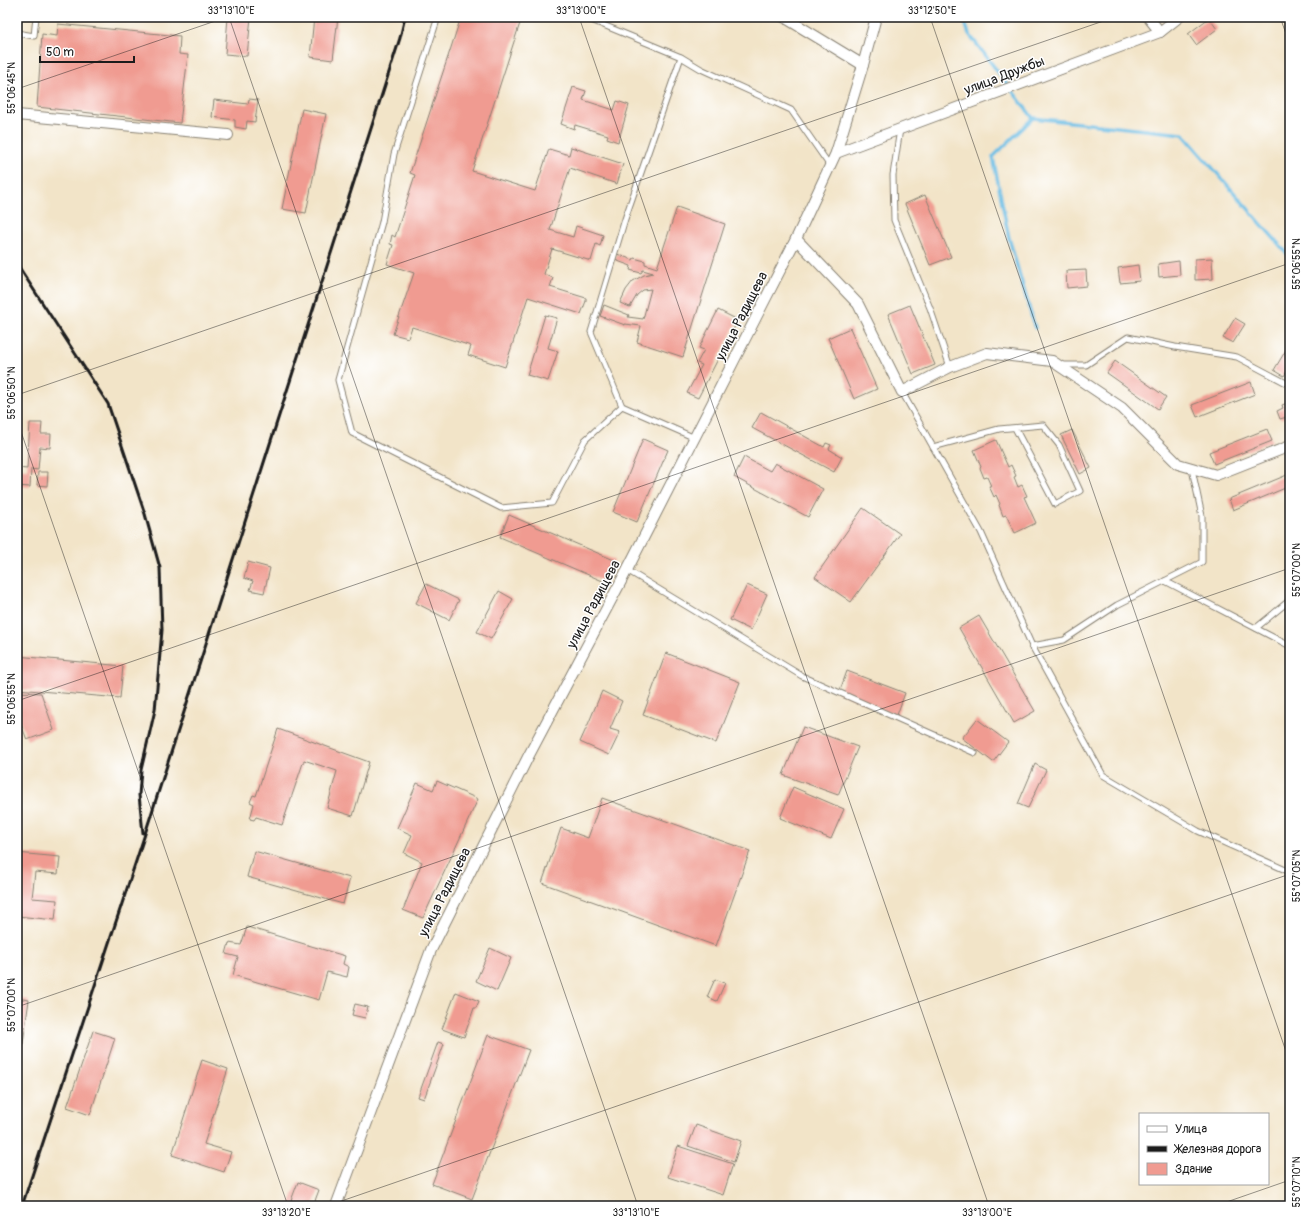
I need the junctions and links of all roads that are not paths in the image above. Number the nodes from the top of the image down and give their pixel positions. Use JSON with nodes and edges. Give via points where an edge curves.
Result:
{"nodes":[{"id":1,"x":36,"y":17,"type":"edge"},
{"id":2,"x":438,"y":17,"type":"edge"},
{"id":3,"x":584,"y":17,"type":"edge"},
{"id":4,"x":784,"y":17,"type":"edge"},
{"id":5,"x":876,"y":17,"type":"edge"},
{"id":6,"x":1148,"y":17,"type":"edge"},
{"id":7,"x":1179,"y":17,"type":"edge"},
{"id":8,"x":1160,"y":32,"type":"junction"},
{"id":9,"x":17,"y":33,"type":"edge"},
{"id":10,"x":681,"y":57,"type":"junction"},
{"id":11,"x":863,"y":65,"type":"junction"},
{"id":12,"x":17,"y":115,"type":"edge"},
{"id":13,"x":900,"y":129,"type":"junction"},
{"id":14,"x":228,"y":135,"type":"dead end"},
{"id":15,"x":836,"y":153,"type":"junction"},
{"id":16,"x":830,"y":166,"type":"junction"},
{"id":17,"x":796,"y":239,"type":"junction"},
{"id":18,"x":1058,"y":365,"type":"junction"},
{"id":19,"x":950,"y":367,"type":"junction"},
{"id":20,"x":1290,"y":385,"type":"edge"},
{"id":21,"x":902,"y":392,"type":"junction"},
{"id":22,"x":622,"y":406,"type":"junction"},
{"id":23,"x":1015,"y":428,"type":"junction"},
{"id":24,"x":695,"y":438,"type":"junction"},
{"id":25,"x":1290,"y":446,"type":"edge"},
{"id":26,"x":933,"y":447,"type":"junction"},
{"id":27,"x":1192,"y":468,"type":"junction"},
{"id":28,"x":627,"y":570,"type":"junction"},
{"id":29,"x":1165,"y":581,"type":"junction"},
{"id":30,"x":1290,"y":600,"type":"edge"},
{"id":31,"x":1256,"y":628,"type":"junction"},
{"id":32,"x":1032,"y":646,"type":"junction"},
{"id":33,"x":1290,"y":646,"type":"edge"},
{"id":34,"x":975,"y":753,"type":"dead end"},
{"id":35,"x":1290,"y":872,"type":"edge"},
{"id":36,"x":336,"y":1206,"type":"edge"}],
"edges":[{"from":1,"to":9,"type":"lane","via":[[34,36]]},
{"from":2,"to":22,"type":"lane","via":[[394,154],[382,222],[338,380],[352,433],[501,508],[552,503],[585,440]]},
{"from":3,"to":10,"type":"lane"},
{"from":4,"to":11,"type":"street"},
{"from":5,"to":11,"type":"street","name":"улица Радищева"},
{"from":6,"to":8,"type":"street"},
{"from":7,"to":8,"type":"street","name":"улица Дружбы"},
{"from":8,"to":13,"type":"street","name":"улица Дружбы"},
{"from":10,"to":16,"type":"lane","via":[[701,69],[791,110]]},
{"from":10,"to":22,"type":"lane","via":[[625,218],[591,332]]},
{"from":11,"to":15,"type":"street","name":"улица Радищева"},
{"from":12,"to":14,"type":"street"},
{"from":13,"to":15,"type":"street","name":"улица Дружбы"},
{"from":13,"to":19,"type":"lane","via":[[892,175],[894,220],[930,308]]},
{"from":15,"to":16,"type":"street","name":"улица Радищева"},
{"from":16,"to":17,"type":"street","name":"улица Радищева"},
{"from":17,"to":21,"type":"street","via":[[858,304]]},
{"from":17,"to":24,"type":"street","name":"улица Радищева"},
{"from":18,"to":19,"type":"street","via":[[1052,361],[987,353]]},
{"from":18,"to":20,"type":"lane","via":[[1086,365],[1128,337],[1236,357]]},
{"from":18,"to":27,"type":"street","via":[[1122,408],[1178,464]]},
{"from":19,"to":21,"type":"street"},
{"from":21,"to":26,"type":"lane"},
{"from":22,"to":24,"type":"lane"},
{"from":23,"to":23,"type":"lane","via":[[1043,425],[1059,445],[1080,491],[1055,504]]},
{"from":23,"to":26,"type":"lane","via":[[999,429]]},
{"from":24,"to":28,"type":"street","name":"улица Радищева"},
{"from":25,"to":27,"type":"street","via":[[1216,475]]},
{"from":26,"to":32,"type":"lane","via":[[981,532]]},
{"from":27,"to":29,"type":"lane","via":[[1202,516],[1202,562]]},
{"from":28,"to":34,"type":"lane","via":[[802,676]]},
{"from":28,"to":36,"type":"street","name":"улица Радищева","via":[[431,950]]},
{"from":29,"to":31,"type":"lane"},
{"from":29,"to":32,"type":"lane","via":[[1117,605],[1064,640]]},
{"from":30,"to":31,"type":"lane"},
{"from":31,"to":33,"type":"lane"},
{"from":32,"to":35,"type":"lane","via":[[1103,775],[1198,831]]}]}
